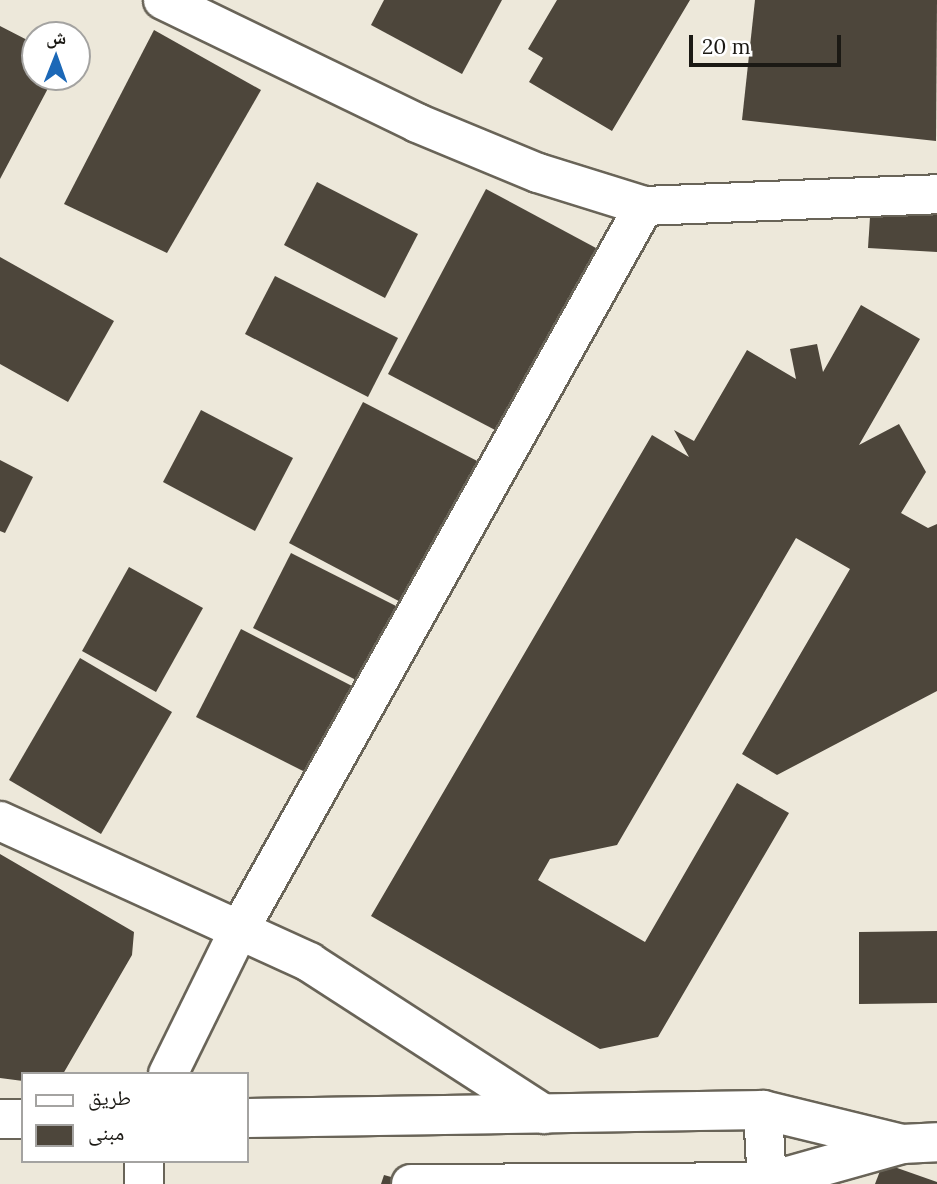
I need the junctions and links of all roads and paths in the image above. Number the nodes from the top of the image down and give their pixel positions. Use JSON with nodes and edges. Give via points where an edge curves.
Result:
{"nodes":[{"id":1,"x":163,"y":0,"type":"edge"},
{"id":2,"x":937,"y":194,"type":"edge"},
{"id":3,"x":644,"y":206,"type":"junction"},
{"id":4,"x":0,"y":821,"type":"edge"},
{"id":5,"x":238,"y":932,"type":"junction"},
{"id":6,"x":169,"y":1072,"type":"edge"},
{"id":7,"x":763,"y":1110,"type":"junction"},
{"id":8,"x":544,"y":1114,"type":"junction"},
{"id":9,"x":248,"y":1118,"type":"edge"},
{"id":10,"x":0,"y":1119,"type":"edge"},
{"id":11,"x":21,"y":1119,"type":"edge"},
{"id":12,"x":920,"y":1143,"type":"edge"},
{"id":13,"x":144,"y":1163,"type":"edge"},
{"id":14,"x":767,"y":1183,"type":"edge"},
{"id":15,"x":144,"y":1184,"type":"edge"},
{"id":16,"x":411,"y":1184,"type":"edge"}],
"edges":[{"from":1,"to":3,"type":"street","via":[[417,123],[538,173]]},
{"from":2,"to":3,"type":"street"},
{"from":3,"to":5,"type":"street"},
{"from":4,"to":5,"type":"street"},
{"from":5,"to":6,"type":"street"},
{"from":5,"to":8,"type":"street","via":[[309,962]]},
{"from":7,"to":8,"type":"street"},
{"from":7,"to":12,"type":"street"},
{"from":7,"to":14,"type":"street"},
{"from":8,"to":9,"type":"street"},
{"from":10,"to":11,"type":"street"},
{"from":12,"to":14,"type":"street"},
{"from":13,"to":15,"type":"street"},
{"from":14,"to":16,"type":"street"}]}
